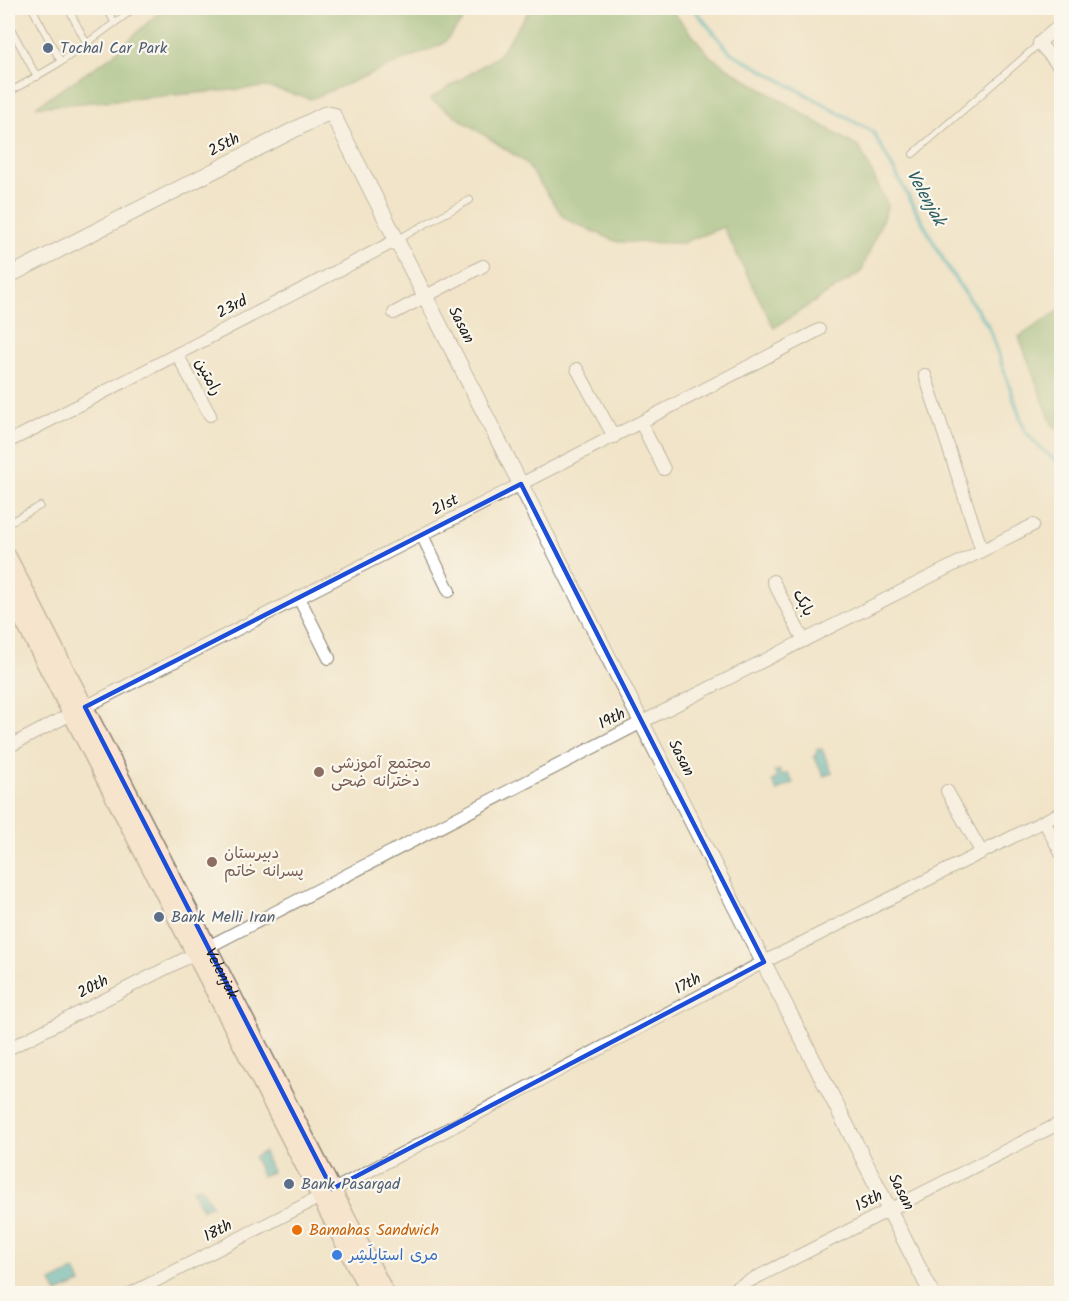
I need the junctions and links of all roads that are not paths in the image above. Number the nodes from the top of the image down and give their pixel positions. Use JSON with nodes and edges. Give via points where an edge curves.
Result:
{"nodes":[{"id":1,"x":32,"y":8,"type":"edge"},
{"id":2,"x":68,"y":8,"type":"edge"},
{"id":3,"x":106,"y":8,"type":"edge"},
{"id":4,"x":135,"y":8,"type":"edge"},
{"id":5,"x":115,"y":22,"type":"junction"},
{"id":6,"x":8,"y":23,"type":"edge"},
{"id":7,"x":1062,"y":23,"type":"edge"},
{"id":8,"x":1039,"y":43,"type":"junction"},
{"id":9,"x":87,"y":44,"type":"junction"},
{"id":10,"x":62,"y":62,"type":"junction"},
{"id":11,"x":1062,"y":69,"type":"edge"},
{"id":12,"x":37,"y":77,"type":"junction"},
{"id":13,"x":8,"y":93,"type":"edge"},
{"id":14,"x":913,"y":154,"type":"dead end"},
{"id":15,"x":470,"y":200,"type":"dead end"},
{"id":16,"x":397,"y":240,"type":"junction"},
{"id":17,"x":483,"y":266,"type":"dead end"},
{"id":18,"x":8,"y":276,"type":"edge"},
{"id":19,"x":426,"y":296,"type":"junction"},
{"id":20,"x":394,"y":313,"type":"dead end"},
{"id":21,"x":819,"y":330,"type":"dead end"},
{"id":22,"x":177,"y":354,"type":"junction"},
{"id":23,"x":577,"y":369,"type":"dead end"},
{"id":24,"x":925,"y":375,"type":"dead end"},
{"id":25,"x":210,"y":415,"type":"dead end"},
{"id":26,"x":641,"y":423,"type":"junction"},
{"id":27,"x":614,"y":436,"type":"junction"},
{"id":28,"x":8,"y":442,"type":"edge"},
{"id":29,"x":664,"y":469,"type":"dead end"},
{"id":30,"x":521,"y":484,"type":"junction"},
{"id":31,"x":40,"y":506,"type":"dead end"},
{"id":32,"x":8,"y":523,"type":"edge"},
{"id":33,"x":1034,"y":525,"type":"dead end"},
{"id":34,"x":422,"y":536,"type":"junction"},
{"id":35,"x":982,"y":551,"type":"junction"},
{"id":36,"x":8,"y":557,"type":"edge"},
{"id":37,"x":773,"y":581,"type":"dead end"},
{"id":38,"x":8,"y":591,"type":"edge"},
{"id":39,"x":449,"y":591,"type":"dead end"},
{"id":40,"x":299,"y":598,"type":"junction"},
{"id":41,"x":804,"y":641,"type":"junction"},
{"id":42,"x":329,"y":658,"type":"dead end"},
{"id":43,"x":78,"y":711,"type":"junction"},
{"id":44,"x":642,"y":722,"type":"junction"},
{"id":45,"x":8,"y":747,"type":"edge"},
{"id":46,"x":947,"y":791,"type":"dead end"},
{"id":47,"x":1062,"y":812,"type":"edge"},
{"id":48,"x":1044,"y":821,"type":"junction"},
{"id":49,"x":982,"y":853,"type":"junction"},
{"id":50,"x":1062,"y":855,"type":"edge"},
{"id":51,"x":201,"y":951,"type":"junction"},
{"id":52,"x":764,"y":962,"type":"junction"},
{"id":53,"x":8,"y":1049,"type":"edge"},
{"id":54,"x":1062,"y":1122,"type":"edge"},
{"id":55,"x":326,"y":1193,"type":"junction"},
{"id":56,"x":890,"y":1209,"type":"junction"},
{"id":57,"x":130,"y":1293,"type":"edge"},
{"id":58,"x":370,"y":1293,"type":"edge"},
{"id":59,"x":386,"y":1293,"type":"edge"},
{"id":60,"x":724,"y":1293,"type":"edge"},
{"id":61,"x":933,"y":1293,"type":"edge"}],
"edges":[{"from":1,"to":10,"type":"lane"},
{"from":2,"to":9,"type":"lane"},
{"from":3,"to":5,"type":"lane"},
{"from":4,"to":5,"type":"lane"},
{"from":5,"to":9,"type":"lane"},
{"from":6,"to":12,"type":"lane"},
{"from":7,"to":8,"type":"street"},
{"from":8,"to":11,"type":"street"},
{"from":8,"to":14,"type":"lane"},
{"from":9,"to":10,"type":"lane"},
{"from":10,"to":12,"type":"lane"},
{"from":12,"to":13,"type":"lane"},
{"from":15,"to":16,"type":"lane","name":"23rd"},
{"from":16,"to":18,"type":"street","name":"25th","via":[[334,117],[325,114]]},
{"from":16,"to":19,"type":"street","name":"Sasan"},
{"from":16,"to":22,"type":"street","name":"23rd"},
{"from":17,"to":19,"type":"street"},
{"from":19,"to":20,"type":"street"},
{"from":19,"to":30,"type":"street","name":"Sasan"},
{"from":21,"to":26,"type":"street","name":"21st"},
{"from":22,"to":25,"type":"street","name":"رامتین"},
{"from":22,"to":28,"type":"street","name":"23rd"},
{"from":23,"to":27,"type":"street"},
{"from":24,"to":35,"type":"street"},
{"from":26,"to":27,"type":"street","name":"21st"},
{"from":26,"to":29,"type":"street"},
{"from":27,"to":30,"type":"street","name":"21st"},
{"from":30,"to":34,"type":"street","name":"21st"},
{"from":30,"to":44,"type":"street","name":"Sasan"},
{"from":31,"to":32,"type":"lane"},
{"from":33,"to":35,"type":"street","name":"19th"},
{"from":34,"to":39,"type":"street"},
{"from":34,"to":40,"type":"street","name":"21st"},
{"from":35,"to":41,"type":"street","name":"19th"},
{"from":36,"to":43,"type":"main road","name":"Velenjak"},
{"from":37,"to":41,"type":"street","name":"بابک"},
{"from":38,"to":43,"type":"main road","name":"Velenjak"},
{"from":40,"to":42,"type":"street"},
{"from":40,"to":43,"type":"street","name":"21st"},
{"from":41,"to":44,"type":"street","name":"19th"},
{"from":43,"to":45,"type":"street","name":"21st"},
{"from":43,"to":51,"type":"main road","name":"Velenjak"},
{"from":44,"to":51,"type":"street","name":"19th"},
{"from":44,"to":52,"type":"street","name":"Sasan"},
{"from":46,"to":49,"type":"street"},
{"from":47,"to":48,"type":"street","name":"17th"},
{"from":48,"to":49,"type":"street","name":"17th"},
{"from":48,"to":50,"type":"street"},
{"from":49,"to":52,"type":"street","name":"17th"},
{"from":51,"to":53,"type":"street","name":"20th"},
{"from":51,"to":55,"type":"main road","name":"Velenjak"},
{"from":52,"to":55,"type":"street","name":"17th"},
{"from":52,"to":56,"type":"street","name":"Sasan"},
{"from":54,"to":56,"type":"street","name":"15th"},
{"from":55,"to":57,"type":"street","name":"18th"},
{"from":55,"to":58,"type":"main road","name":"Velenjak"},
{"from":55,"to":59,"type":"main road","name":"Velenjak"},
{"from":56,"to":60,"type":"street","name":"15th"},
{"from":56,"to":61,"type":"street","name":"Sasan"}]}
